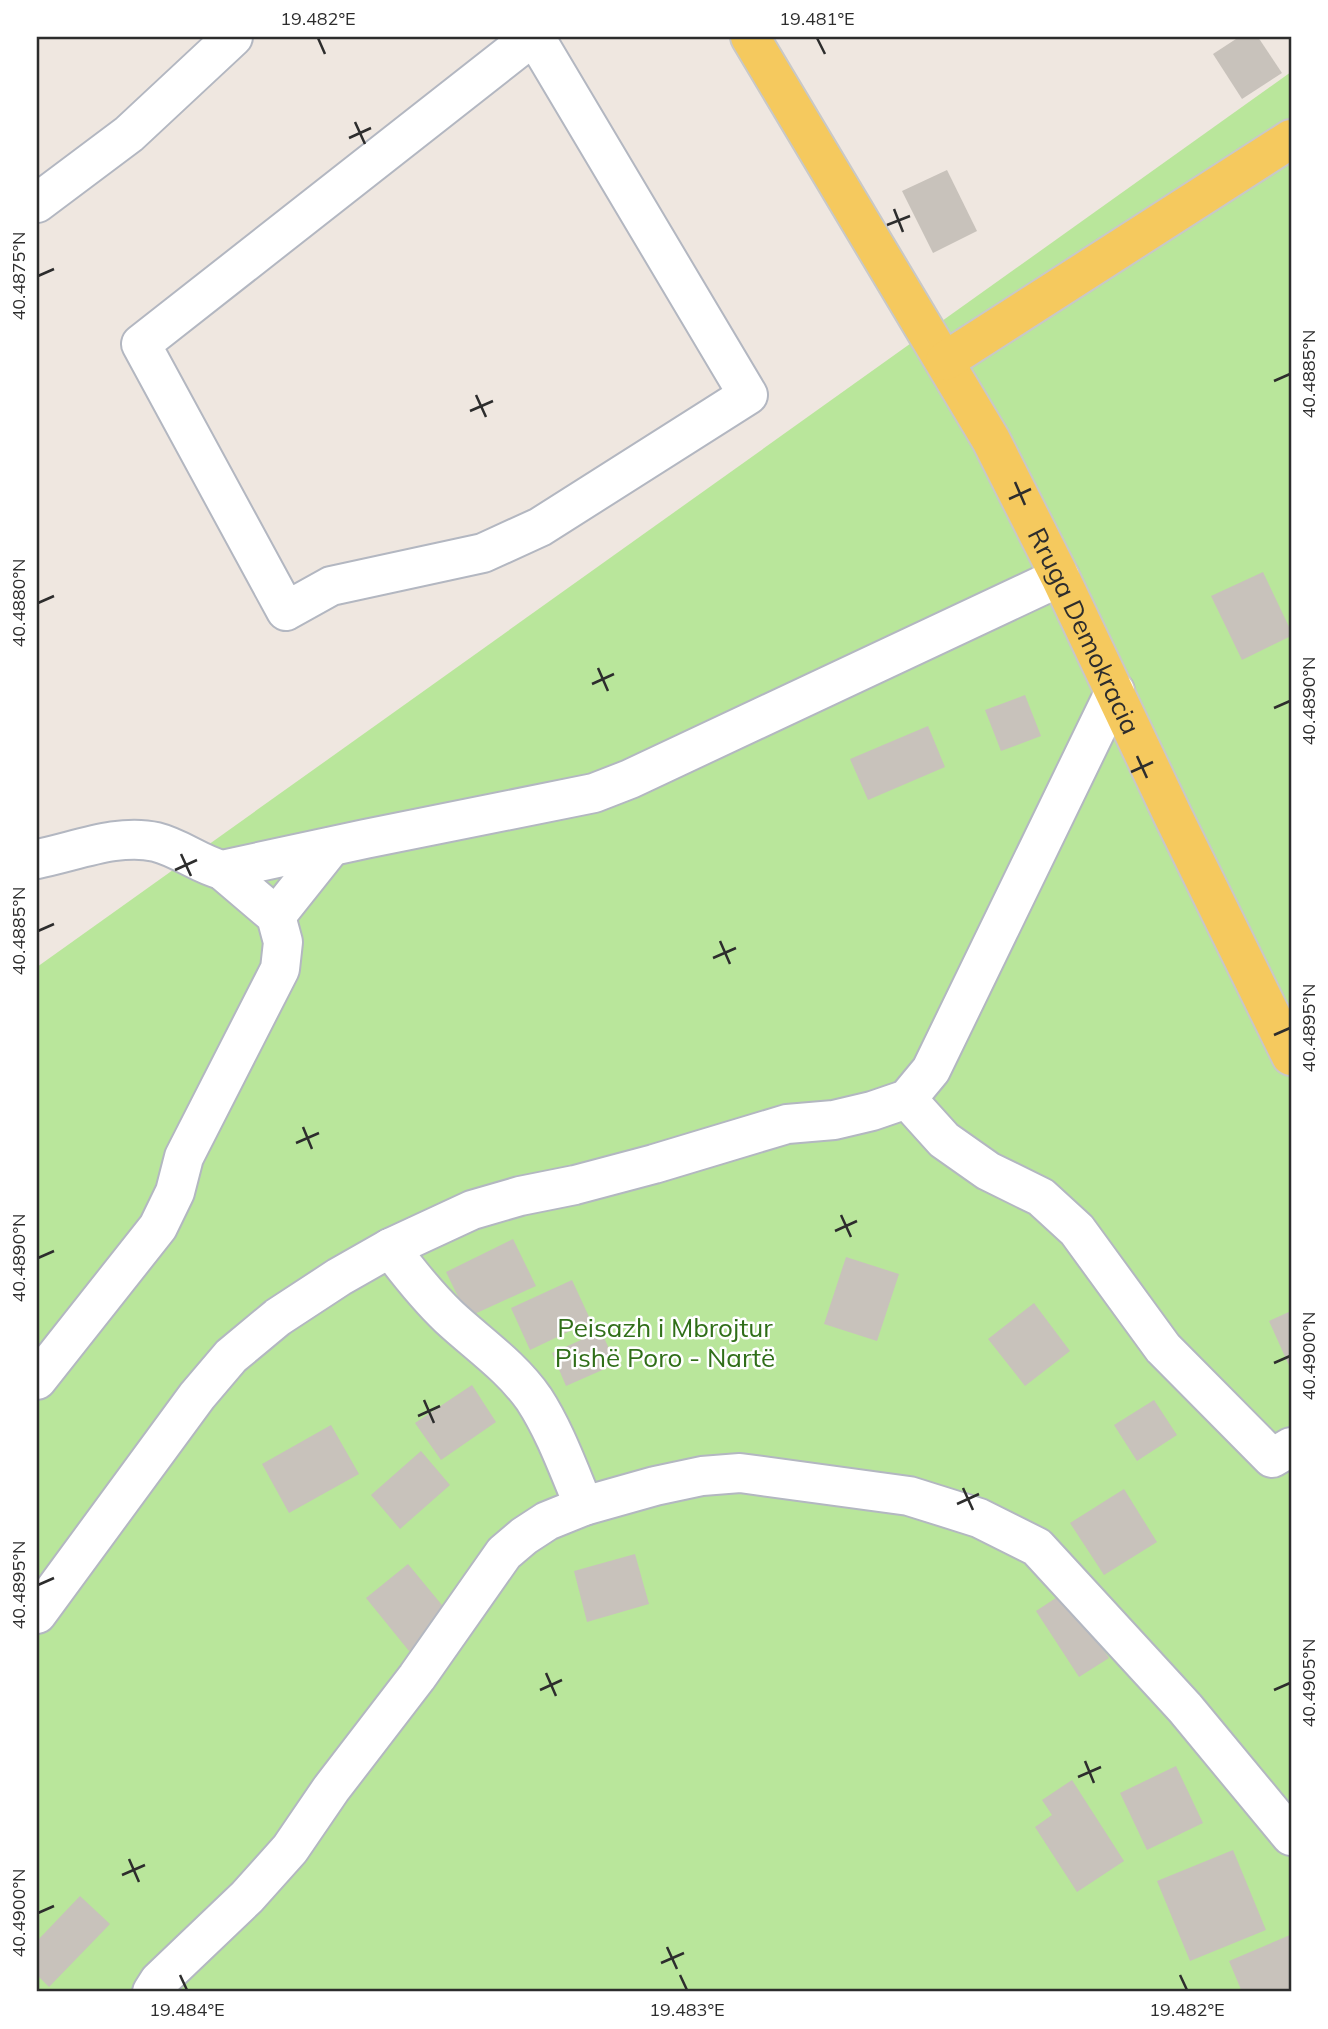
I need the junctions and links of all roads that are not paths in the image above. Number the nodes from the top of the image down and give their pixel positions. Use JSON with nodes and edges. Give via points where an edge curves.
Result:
{"nodes":[{"id":1,"x":233,"y":37,"type":"edge"},
{"id":2,"x":533,"y":37,"type":"edge"},
{"id":3,"x":750,"y":37,"type":"edge"},
{"id":4,"x":1291,"y":139,"type":"edge"},
{"id":5,"x":37,"y":203,"type":"edge"},
{"id":6,"x":945,"y":361,"type":"junction"},
{"id":7,"x":1060,"y":577,"type":"junction"},
{"id":8,"x":1115,"y":691,"type":"junction"},
{"id":9,"x":331,"y":847,"type":"junction"},
{"id":10,"x":37,"y":859,"type":"edge"},
{"id":11,"x":222,"y":870,"type":"junction"},
{"id":12,"x":276,"y":916,"type":"junction"},
{"id":13,"x":1291,"y":1056,"type":"edge"},
{"id":14,"x":907,"y":1099,"type":"junction"},
{"id":15,"x":390,"y":1248,"type":"junction"},
{"id":16,"x":37,"y":1380,"type":"edge"},
{"id":17,"x":1285,"y":1462,"type":"edge"},
{"id":18,"x":584,"y":1506,"type":"junction"},
{"id":19,"x":37,"y":1614,"type":"edge"},
{"id":20,"x":1291,"y":1836,"type":"edge"},
{"id":21,"x":152,"y":1992,"type":"edge"}],
"edges":[{"from":1,"to":5,"type":"street","via":[[129,134]]},
{"from":2,"to":2,"type":"street","via":[[141,344],[286,611],[331,586],[483,553],[540,527],[748,395]]},
{"from":3,"to":6,"type":"main road","name":"Rruga Demokracia"},
{"from":4,"to":6,"type":"main road"},
{"from":6,"to":7,"type":"main road","name":"Rruga Demokracia"},
{"from":7,"to":8,"type":"main road","name":"Rruga Demokracia"},
{"from":7,"to":9,"type":"street","via":[[594,793]]},
{"from":8,"to":13,"type":"main road","name":"Rruga Demokracia"},
{"from":8,"to":14,"type":"street","via":[[931,1070]]},
{"from":9,"to":11,"type":"street"},
{"from":9,"to":12,"type":"street"},
{"from":10,"to":11,"type":"street","via":[[124,840],[156,842]]},
{"from":11,"to":12,"type":"street"},
{"from":12,"to":16,"type":"street","via":[[283,942],[280,969],[184,1157],[175,1192],[158,1227]]},
{"from":14,"to":15,"type":"street","via":[[834,1120],[787,1124],[654,1164],[520,1196],[472,1210]]},
{"from":14,"to":17,"type":"street","via":[[944,1140],[988,1171],[1041,1197],[1077,1230],[1163,1348]]},
{"from":15,"to":18,"type":"street","via":[[439,1306],[534,1399]]},
{"from":15,"to":19,"type":"street","via":[[278,1317],[231,1356]]},
{"from":18,"to":20,"type":"street","via":[[702,1476],[740,1473],[909,1496],[979,1518],[1037,1547],[1185,1708]]},
{"from":18,"to":21,"type":"street","via":[[547,1521],[504,1553],[290,1849]]}]}
